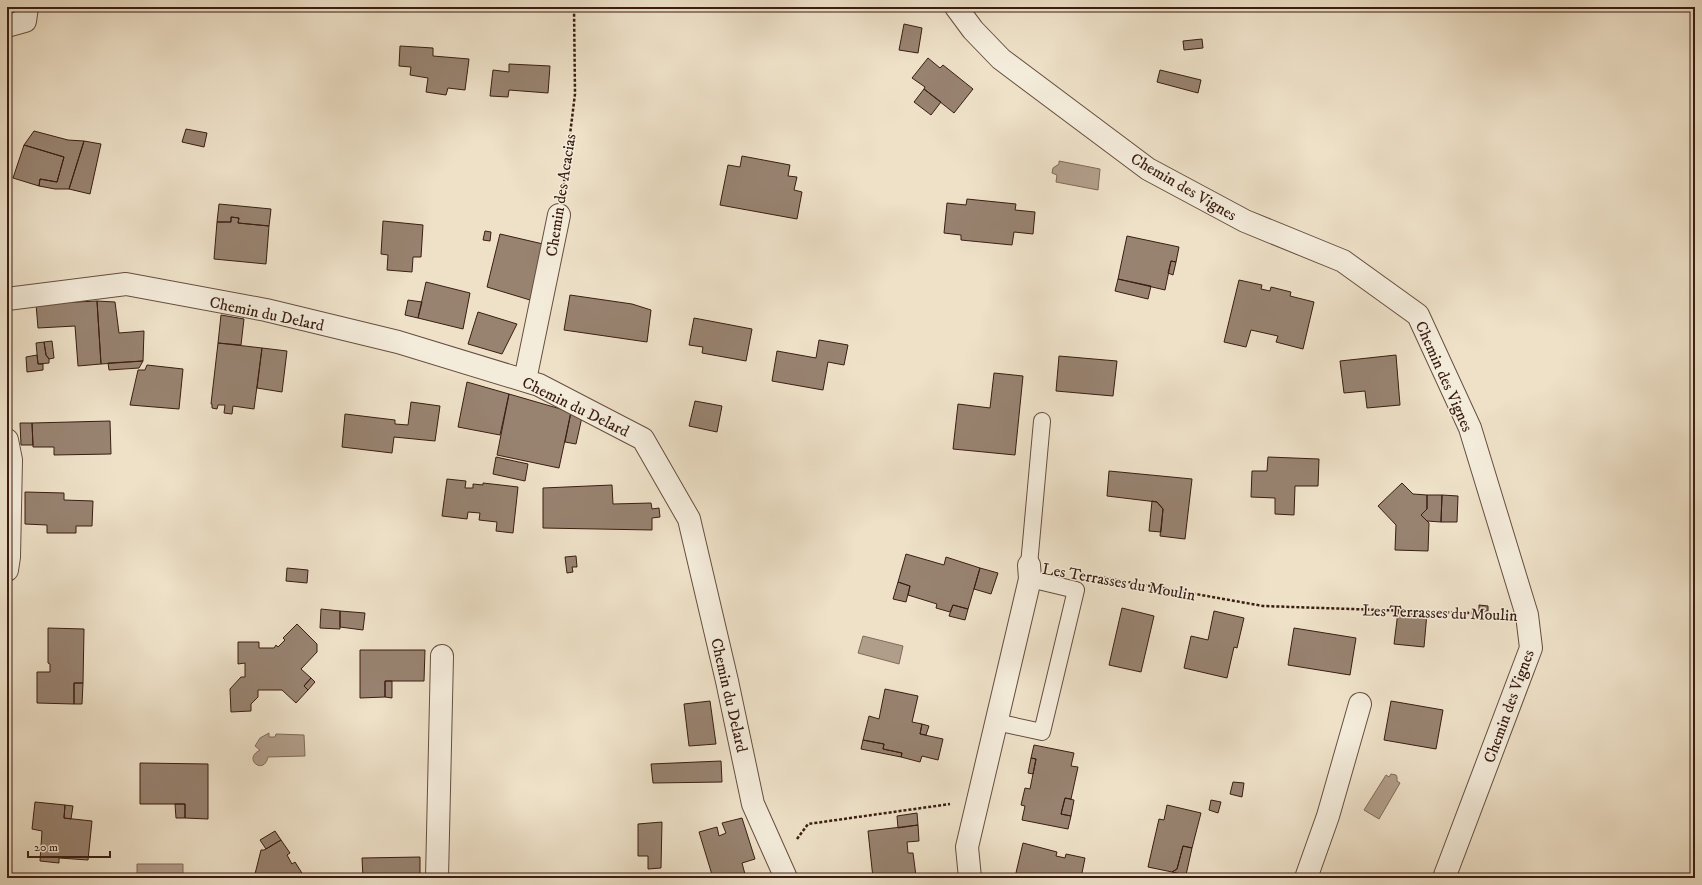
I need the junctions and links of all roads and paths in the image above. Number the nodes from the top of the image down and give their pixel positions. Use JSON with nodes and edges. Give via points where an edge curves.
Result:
{"nodes":[{"id":1,"x":27,"y":7,"type":"edge"},
{"id":2,"x":574,"y":7,"type":"edge"},
{"id":3,"x":956,"y":7,"type":"edge"},
{"id":4,"x":7,"y":26,"type":"edge"},
{"id":5,"x":559,"y":215,"type":"joint"},
{"id":6,"x":7,"y":299,"type":"edge"},
{"id":7,"x":525,"y":380,"type":"junction"},
{"id":8,"x":1042,"y":421,"type":"dead end"},
{"id":9,"x":7,"y":440,"type":"edge"},
{"id":10,"x":7,"y":570,"type":"edge"},
{"id":11,"x":1030,"y":572,"type":"junction"},
{"id":12,"x":1092,"y":576,"type":"dead end"},
{"id":13,"x":1527,"y":615,"type":"junction"},
{"id":14,"x":442,"y":656,"type":"dead end"},
{"id":15,"x":1360,"y":704,"type":"dead end"},
{"id":16,"x":996,"y":722,"type":"junction"},
{"id":17,"x":977,"y":801,"type":"junction"},
{"id":18,"x":797,"y":846,"type":"dead end"},
{"id":19,"x":437,"y":878,"type":"edge"},
{"id":20,"x":786,"y":878,"type":"edge"},
{"id":21,"x":970,"y":878,"type":"edge"},
{"id":22,"x":1306,"y":878,"type":"edge"},
{"id":23,"x":1444,"y":878,"type":"edge"}],
"edges":[{"from":1,"to":4,"type":"street","via":[[25,21]]},
{"from":2,"to":5,"type":"path","name":"Chemin des Acacias","via":[[575,94]]},
{"from":3,"to":13,"type":"street","name":"Chemin des Vignes","via":[[973,30],[1001,59],[1148,169],[1245,221],[1343,261],[1418,315],[1470,428]]},
{"from":5,"to":7,"type":"street","name":"Chemin des Acacias"},
{"from":6,"to":7,"type":"street","name":"Chemin du Delard","via":[[126,284],[282,314],[398,342]]},
{"from":7,"to":20,"type":"street","name":"Chemin du Delard","via":[[643,439],[689,519],[753,804]]},
{"from":8,"to":11,"type":"lane"},
{"from":9,"to":10,"type":"street","via":[[11,460]]},
{"from":11,"to":16,"type":"street","name":"Les Terrasses du Moulin"},
{"from":11,"to":16,"type":"lane","via":[[1076,590],[1073,605],[1042,732]]},
{"from":12,"to":13,"type":"path","name":"Les Terrasses du Moulin","via":[[1263,606]]},
{"from":13,"to":23,"type":"street","name":"Chemin des Vignes","via":[[1531,648]]},
{"from":14,"to":19,"type":"street"},
{"from":15,"to":22,"type":"street","via":[[1328,816]]},
{"from":16,"to":17,"type":"street","name":"Les Terrasses du Moulin"},
{"from":17,"to":18,"type":"path","via":[[808,824],[797,838]]},
{"from":17,"to":21,"type":"street","name":"Les Terrasses du Moulin","via":[[967,847]]}]}
